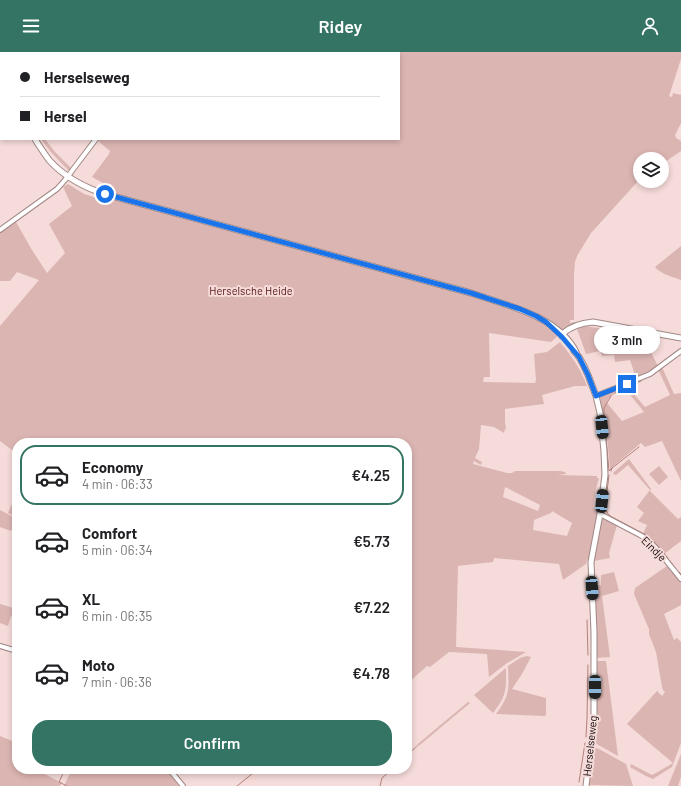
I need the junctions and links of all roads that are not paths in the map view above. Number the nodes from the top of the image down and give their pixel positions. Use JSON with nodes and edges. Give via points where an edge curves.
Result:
{"nodes":[{"id":1,"x":36,"y":140,"type":"edge"},
{"id":2,"x":95,"y":140,"type":"edge"},
{"id":3,"x":68,"y":176,"type":"junction"},
{"id":4,"x":0,"y":230,"type":"edge"},
{"id":5,"x":563,"y":336,"type":"junction"},
{"id":6,"x":681,"y":338,"type":"edge"},
{"id":7,"x":681,"y":351,"type":"edge"},
{"id":8,"x":596,"y":396,"type":"junction"},
{"id":9,"x":600,"y":514,"type":"junction"},
{"id":10,"x":681,"y":579,"type":"edge"},
{"id":11,"x":0,"y":646,"type":"edge"},
{"id":12,"x":12,"y":650,"type":"edge"},
{"id":13,"x":173,"y":774,"type":"edge"},
{"id":14,"x":183,"y":786,"type":"edge"},
{"id":15,"x":586,"y":786,"type":"edge"}],
"edges":[{"from":1,"to":3,"type":"street","name":"Herselseweg","via":[[50,161]]},
{"from":2,"to":3,"type":"street"},
{"from":3,"to":4,"type":"street","via":[[57,189]]},
{"from":3,"to":5,"type":"street","name":"Herselseweg","via":[[105,194],[471,293],[536,316],[552,325]]},
{"from":5,"to":6,"type":"street","via":[[570,328],[585,322],[593,322]]},
{"from":5,"to":8,"type":"street","name":"Herselseweg","via":[[583,364]]},
{"from":7,"to":8,"type":"street","via":[[650,374]]},
{"from":8,"to":9,"type":"street","name":"Herselseweg","via":[[601,420],[605,475]]},
{"from":9,"to":10,"type":"street","name":"Eindje","via":[[648,540]]},
{"from":9,"to":15,"type":"street","name":"Herselseweg","via":[[591,562],[594,720]]},
{"from":11,"to":12,"type":"street"},
{"from":13,"to":14,"type":"street"}]}
